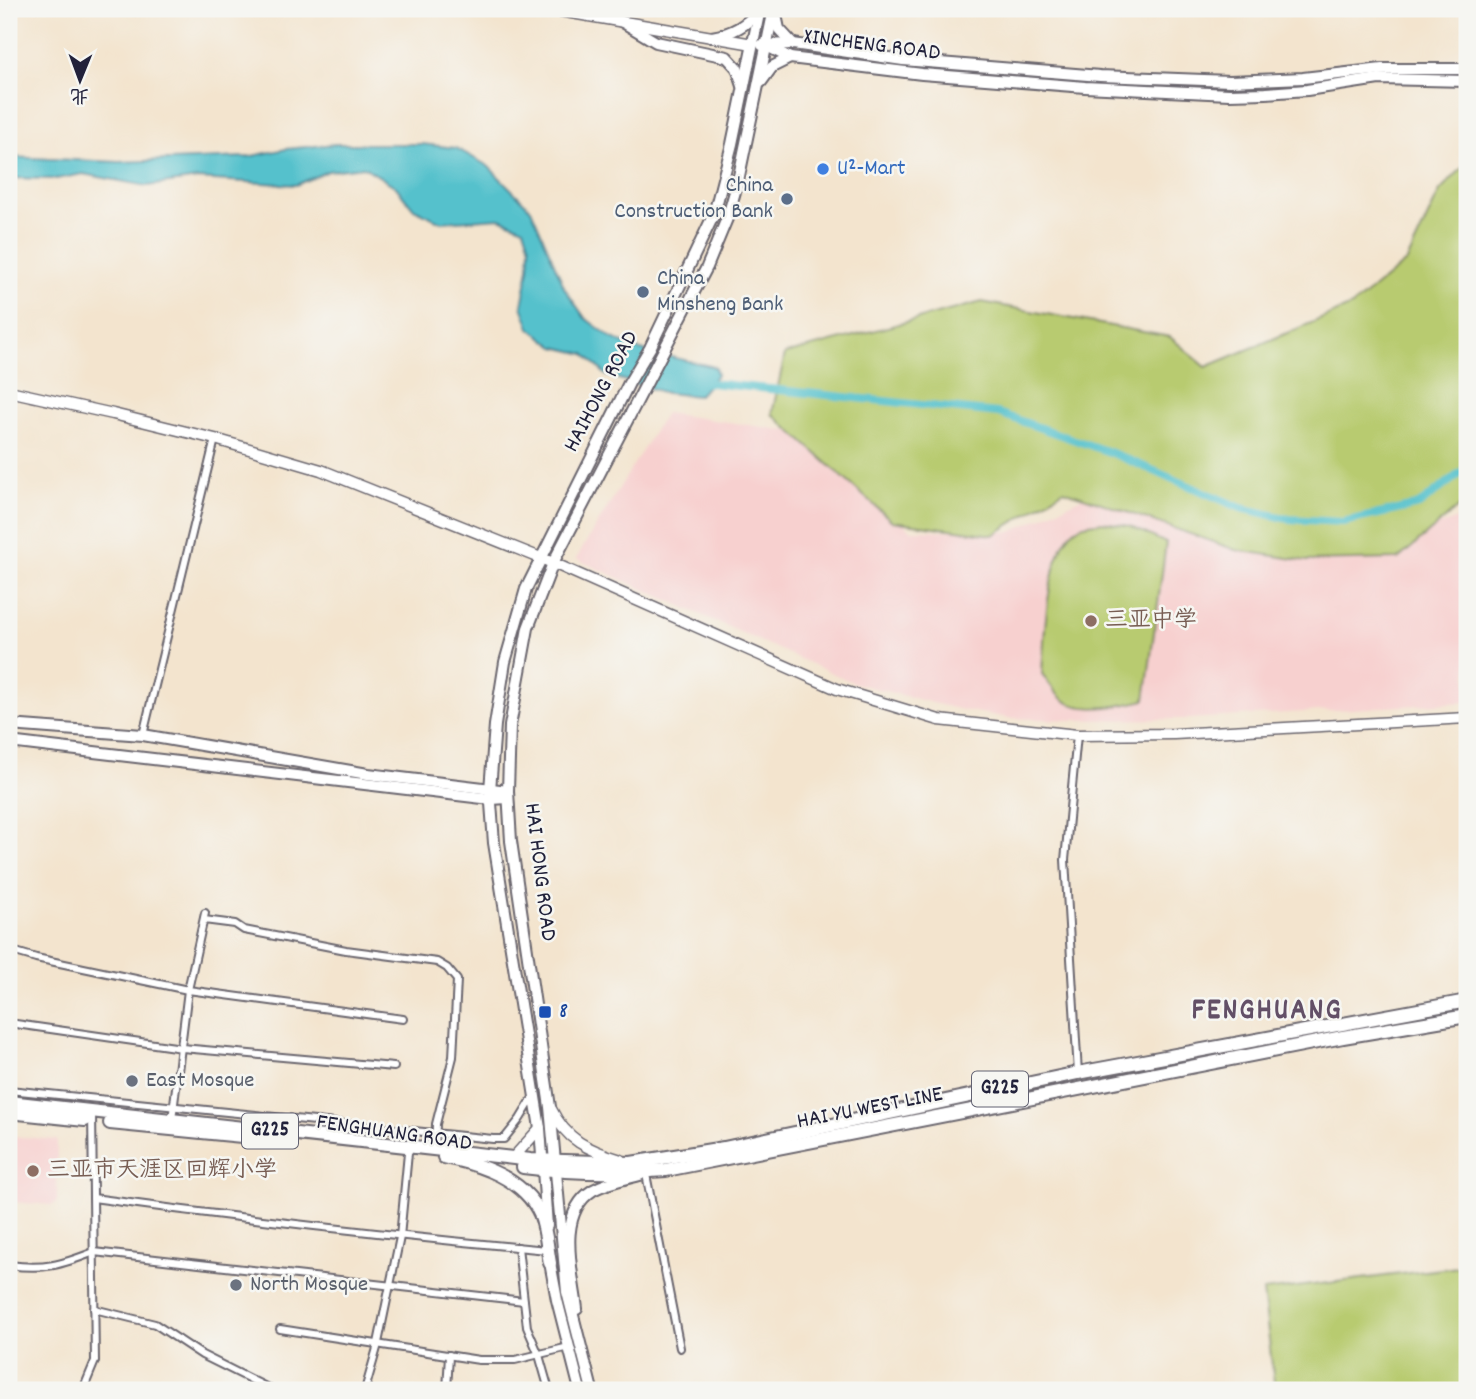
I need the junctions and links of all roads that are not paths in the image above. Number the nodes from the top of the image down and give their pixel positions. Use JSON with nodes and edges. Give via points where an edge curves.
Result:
{"nodes":[{"id":1,"x":548,"y":9,"type":"edge"},
{"id":2,"x":760,"y":9,"type":"edge"},
{"id":3,"x":775,"y":9,"type":"edge"},
{"id":4,"x":621,"y":21,"type":"junction"},
{"id":5,"x":712,"y":37,"type":"junction"},
{"id":6,"x":753,"y":44,"type":"junction"},
{"id":7,"x":793,"y":44,"type":"junction"},
{"id":8,"x":766,"y":46,"type":"junction"},
{"id":9,"x":790,"y":58,"type":"junction"},
{"id":10,"x":1467,"y":69,"type":"edge"},
{"id":11,"x":1467,"y":81,"type":"edge"},
{"id":12,"x":758,"y":87,"type":"junction"},
{"id":13,"x":744,"y":88,"type":"junction"},
{"id":14,"x":9,"y":391,"type":"edge"},
{"id":15,"x":215,"y":439,"type":"junction"},
{"id":16,"x":541,"y":560,"type":"junction"},
{"id":17,"x":553,"y":563,"type":"junction"},
{"id":18,"x":1467,"y":718,"type":"edge"},
{"id":19,"x":9,"y":725,"type":"edge"},
{"id":20,"x":143,"y":735,"type":"junction"},
{"id":21,"x":1077,"y":735,"type":"junction"},
{"id":22,"x":9,"y":741,"type":"edge"},
{"id":23,"x":491,"y":795,"type":"junction"},
{"id":24,"x":508,"y":795,"type":"junction"},
{"id":25,"x":9,"y":950,"type":"edge"},
{"id":26,"x":188,"y":990,"type":"junction"},
{"id":27,"x":1467,"y":1001,"type":"edge"},
{"id":28,"x":1467,"y":1016,"type":"edge"},
{"id":29,"x":403,"y":1019,"type":"dead end"},
{"id":30,"x":9,"y":1023,"type":"edge"},
{"id":31,"x":182,"y":1048,"type":"junction"},
{"id":32,"x":394,"y":1067,"type":"dead end"},
{"id":33,"x":1078,"y":1073,"type":"junction"},
{"id":34,"x":9,"y":1090,"type":"edge"},
{"id":35,"x":534,"y":1096,"type":"junction"},
{"id":36,"x":9,"y":1102,"type":"edge"},
{"id":37,"x":550,"y":1107,"type":"junction"},
{"id":38,"x":9,"y":1112,"type":"edge"},
{"id":39,"x":173,"y":1114,"type":"junction"},
{"id":40,"x":92,"y":1116,"type":"junction"},
{"id":41,"x":540,"y":1128,"type":"junction"},
{"id":42,"x":435,"y":1133,"type":"junction"},
{"id":43,"x":408,"y":1153,"type":"junction"},
{"id":44,"x":439,"y":1153,"type":"junction"},
{"id":45,"x":513,"y":1158,"type":"junction"},
{"id":46,"x":539,"y":1163,"type":"junction"},
{"id":47,"x":631,"y":1163,"type":"junction"},
{"id":48,"x":557,"y":1166,"type":"junction"},
{"id":49,"x":666,"y":1170,"type":"junction"},
{"id":50,"x":646,"y":1174,"type":"junction"},
{"id":51,"x":93,"y":1198,"type":"junction"},
{"id":52,"x":400,"y":1237,"type":"junction"},
{"id":53,"x":517,"y":1247,"type":"junction"},
{"id":54,"x":94,"y":1252,"type":"junction"},
{"id":55,"x":549,"y":1256,"type":"junction"},
{"id":56,"x":9,"y":1265,"type":"edge"},
{"id":57,"x":391,"y":1286,"type":"junction"},
{"id":58,"x":524,"y":1301,"type":"junction"},
{"id":59,"x":94,"y":1309,"type":"junction"},
{"id":60,"x":280,"y":1329,"type":"dead end"},
{"id":61,"x":378,"y":1343,"type":"junction"},
{"id":62,"x":569,"y":1347,"type":"junction"},
{"id":63,"x":680,"y":1348,"type":"dead end"},
{"id":64,"x":582,"y":1353,"type":"junction"},
{"id":65,"x":449,"y":1355,"type":"junction"},
{"id":66,"x":539,"y":1355,"type":"junction"},
{"id":67,"x":83,"y":1390,"type":"edge"},
{"id":68,"x":272,"y":1390,"type":"edge"},
{"id":69,"x":365,"y":1390,"type":"edge"},
{"id":70,"x":447,"y":1390,"type":"edge"},
{"id":71,"x":549,"y":1390,"type":"edge"},
{"id":72,"x":580,"y":1390,"type":"edge"},
{"id":73,"x":592,"y":1390,"type":"edge"}],
"edges":[{"from":1,"to":4,"type":"street"},
{"from":2,"to":5,"type":"main road","via":[[741,28]]},
{"from":2,"to":6,"type":"main road","name":"HAIHONG ROAD"},
{"from":3,"to":7,"type":"main road","via":[[779,29]]},
{"from":3,"to":8,"type":"main road","name":"HAIHONG ROAD"},
{"from":4,"to":5,"type":"street"},
{"from":4,"to":13,"type":"main road","via":[[656,42],[727,57]]},
{"from":5,"to":6,"type":"street"},
{"from":6,"to":8,"type":"main road"},
{"from":6,"to":13,"type":"main road","name":"HAIHONG ROAD"},
{"from":7,"to":8,"type":"main road","name":"XINCHENG ROAD"},
{"from":7,"to":10,"type":"main road","name":"XINCHENG ROAD","via":[[903,60],[1113,77],[1266,80],[1382,69]]},
{"from":8,"to":9,"type":"main road","name":"XINCHENG ROAD"},
{"from":8,"to":12,"type":"main road","name":"HAIHONG ROAD"},
{"from":9,"to":11,"type":"main road","name":"XINCHENG ROAD","via":[[935,75],[1229,94],[1307,90],[1379,79]]},
{"from":9,"to":12,"type":"main road","via":[[772,67]]},
{"from":12,"to":17,"type":"main road","name":"HAIHONG ROAD","via":[[738,181],[707,267]]},
{"from":13,"to":16,"type":"main road","name":"HAIHONG ROAD","via":[[714,214]]},
{"from":14,"to":15,"type":"street"},
{"from":15,"to":16,"type":"street","via":[[321,470]]},
{"from":15,"to":20,"type":"street"},
{"from":16,"to":17,"type":"street"},
{"from":16,"to":23,"type":"main road","name":"HAI HONG ROAD","via":[[521,601],[505,662]]},
{"from":17,"to":21,"type":"street","via":[[837,689],[939,720]]},
{"from":17,"to":24,"type":"main road","name":"HAI HONG ROAD","via":[[520,661],[510,726]]},
{"from":18,"to":21,"type":"street"},
{"from":19,"to":20,"type":"main road"},
{"from":20,"to":23,"type":"main road"},
{"from":21,"to":33,"type":"street","via":[[1065,860]]},
{"from":22,"to":23,"type":"main road"},
{"from":23,"to":24,"type":"main road"},
{"from":23,"to":35,"type":"main road","name":"HAI HONG ROAD","via":[[494,843]]},
{"from":24,"to":37,"type":"main road","name":"HAI HONG ROAD"},
{"from":25,"to":26,"type":"street"},
{"from":26,"to":29,"type":"street"},
{"from":26,"to":31,"type":"street"},
{"from":26,"to":42,"type":"street","via":[[204,916],[244,930],[437,962],[457,979],[453,1057]]},
{"from":27,"to":33,"type":"highway","name":"HAI YU WEST LINE","number":"G225"},
{"from":28,"to":49,"type":"highway","name":"HAI YU WEST LINE","number":"G225"},
{"from":30,"to":31,"type":"street"},
{"from":31,"to":32,"type":"street"},
{"from":31,"to":39,"type":"street"},
{"from":33,"to":47,"type":"highway","name":"HAI YU WEST LINE","number":"G225","via":[[724,1148]]},
{"from":34,"to":39,"type":"street"},
{"from":35,"to":41,"type":"main road","name":"HAI HONG ROAD"},
{"from":35,"to":42,"type":"street","via":[[504,1139]]},
{"from":36,"to":40,"type":"highway","name":"FENGHUANG ROAD","number":"G225"},
{"from":37,"to":47,"type":"street","via":[[572,1138]]},
{"from":37,"to":48,"type":"main road","name":"HAI HONG ROAD"},
{"from":38,"to":40,"type":"highway","name":"FENGHUANG ROAD","number":"G225"},
{"from":39,"to":40,"type":"highway","name":"FENGHUANG ROAD","number":"G225"},
{"from":39,"to":42,"type":"street"},
{"from":39,"to":44,"type":"highway","name":"FENGHUANG ROAD","number":"G225"},
{"from":40,"to":43,"type":"highway","name":"FENGHUANG ROAD","number":"G225"},
{"from":40,"to":51,"type":"street"},
{"from":41,"to":45,"type":"street"},
{"from":41,"to":46,"type":"main road","name":"HAI HONG ROAD"},
{"from":42,"to":44,"type":"street"},
{"from":43,"to":44,"type":"highway","name":"FENGHUANG ROAD","number":"G225"},
{"from":43,"to":52,"type":"street"},
{"from":44,"to":45,"type":"highway","name":"FENGHUANG ROAD","number":"G225"},
{"from":44,"to":46,"type":"highway","name":"HAI YU WEST LINE","number":"G225"},
{"from":44,"to":55,"type":"highway","name":"FENGHUANG ROAD","number":"G225","via":[[511,1181],[540,1215]]},
{"from":45,"to":46,"type":"highway","name":"FENGHUANG ROAD","number":"G225"},
{"from":46,"to":48,"type":"highway","name":"HAI YU WEST LINE","number":"G225"},
{"from":46,"to":55,"type":"main road","name":"FENGHUANG ROAD"},
{"from":47,"to":48,"type":"highway","name":"HAI YU WEST LINE","number":"G225"},
{"from":48,"to":49,"type":"highway","name":"HAI YU WEST LINE","number":"G225","via":[[626,1173]]},
{"from":48,"to":64,"type":"main road","via":[[567,1292]]},
{"from":49,"to":50,"type":"main road"},
{"from":50,"to":63,"type":"street"},
{"from":50,"to":64,"type":"main road","via":[[593,1190],[573,1215],[569,1234]]},
{"from":51,"to":52,"type":"street"},
{"from":51,"to":54,"type":"street"},
{"from":52,"to":53,"type":"street"},
{"from":52,"to":57,"type":"street"},
{"from":53,"to":55,"type":"street"},
{"from":53,"to":58,"type":"street"},
{"from":54,"to":56,"type":"street","via":[[36,1269]]},
{"from":54,"to":57,"type":"street"},
{"from":54,"to":59,"type":"street"},
{"from":55,"to":62,"type":"main road","name":"FENGHUANG ROAD"},
{"from":57,"to":58,"type":"street"},
{"from":57,"to":61,"type":"street"},
{"from":58,"to":66,"type":"street","via":[[527,1327]]},
{"from":59,"to":67,"type":"street","via":[[95,1361]]},
{"from":59,"to":68,"type":"street","via":[[155,1324],[202,1355]]},
{"from":60,"to":61,"type":"street"},
{"from":61,"to":65,"type":"street"},
{"from":61,"to":69,"type":"street"},
{"from":62,"to":66,"type":"street"},
{"from":62,"to":72,"type":"main road","name":"FENGHUANG ROAD"},
{"from":64,"to":73,"type":"main road"},
{"from":65,"to":66,"type":"street","via":[[515,1360]]},
{"from":65,"to":70,"type":"street"},
{"from":66,"to":71,"type":"street"}]}
